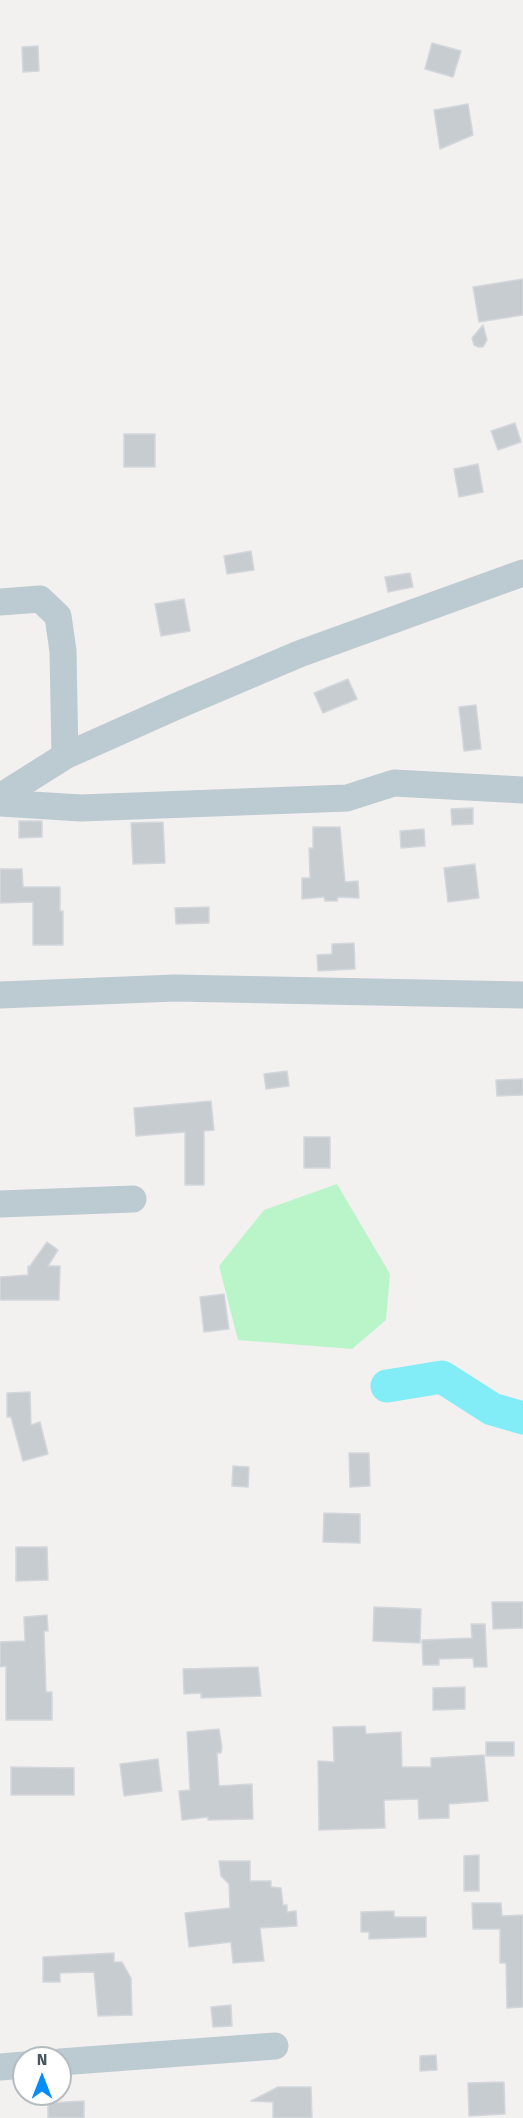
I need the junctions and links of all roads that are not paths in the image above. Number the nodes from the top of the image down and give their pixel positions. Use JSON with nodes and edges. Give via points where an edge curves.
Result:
{"nodes":[{"id":1,"x":523,"y":573,"type":"edge"},
{"id":2,"x":0,"y":602,"type":"edge"},
{"id":3,"x":64,"y":756,"type":"junction"},
{"id":4,"x":523,"y":790,"type":"edge"},
{"id":5,"x":0,"y":797,"type":"edge"},
{"id":6,"x":0,"y":803,"type":"edge"},
{"id":7,"x":0,"y":995,"type":"edge"},
{"id":8,"x":523,"y":995,"type":"edge"},
{"id":9,"x":133,"y":1199,"type":"dead end"},
{"id":10,"x":0,"y":1204,"type":"edge"},
{"id":11,"x":275,"y":2046,"type":"dead end"},
{"id":12,"x":72,"y":2061,"type":"edge"}],
"edges":[{"from":1,"to":3,"type":"street","via":[[298,654]]},
{"from":2,"to":3,"type":"street","via":[[40,599],[58,616],[63,651]]},
{"from":3,"to":5,"type":"street"},
{"from":4,"to":6,"type":"street","via":[[394,783],[346,798],[81,808]]},
{"from":7,"to":8,"type":"street","via":[[175,988]]},
{"from":9,"to":10,"type":"street"},
{"from":11,"to":12,"type":"street"}]}
